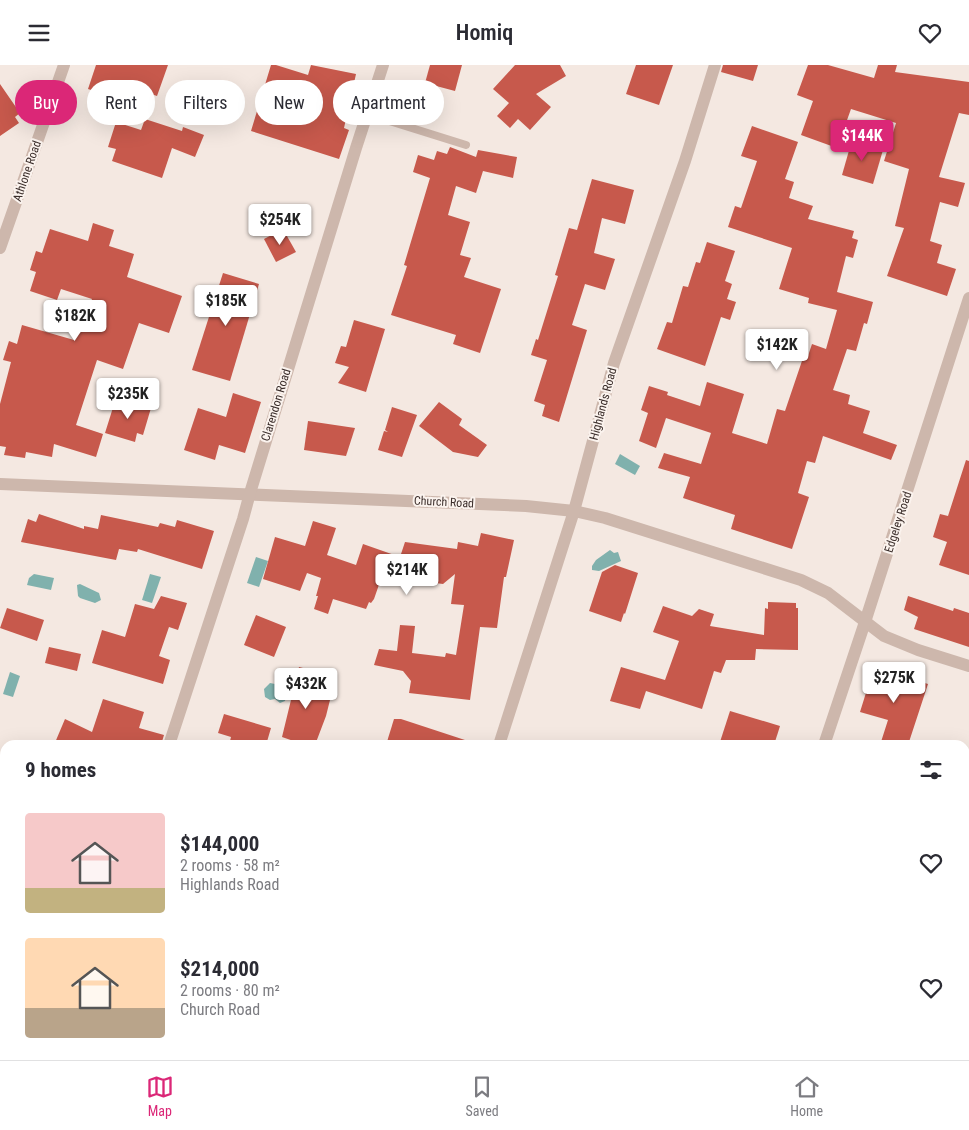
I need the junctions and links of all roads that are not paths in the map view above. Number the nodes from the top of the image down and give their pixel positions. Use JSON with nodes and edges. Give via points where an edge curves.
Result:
{"nodes":[{"id":1,"x":64,"y":65,"type":"edge"},
{"id":2,"x":384,"y":65,"type":"edge"},
{"id":3,"x":716,"y":65,"type":"edge"},
{"id":4,"x":379,"y":80,"type":"edge"},
{"id":5,"x":364,"y":125,"type":"edge"},
{"id":6,"x":402,"y":125,"type":"edge"},
{"id":7,"x":466,"y":145,"type":"dead end"},
{"id":8,"x":0,"y":248,"type":"edge"},
{"id":9,"x":969,"y":298,"type":"edge"},
{"id":10,"x":0,"y":484,"type":"edge"},
{"id":11,"x":250,"y":493,"type":"junction"},
{"id":12,"x":574,"y":511,"type":"junction"},
{"id":13,"x":866,"y":622,"type":"junction"},
{"id":14,"x":969,"y":666,"type":"edge"},
{"id":15,"x":170,"y":740,"type":"edge"},
{"id":16,"x":501,"y":740,"type":"edge"},
{"id":17,"x":826,"y":740,"type":"edge"}],
"edges":[{"from":1,"to":8,"type":"street","name":"Athlone Road"},
{"from":2,"to":4,"type":"street","name":"Clarendon Road"},
{"from":3,"to":12,"type":"street","name":"Highlands Road","via":[[614,363]]},
{"from":5,"to":11,"type":"street","name":"Clarendon Road"},
{"from":6,"to":7,"type":"lane"},
{"from":9,"to":13,"type":"street","name":"Edgeley Road"},
{"from":10,"to":11,"type":"street","name":"Church Road"},
{"from":11,"to":12,"type":"street","name":"Church Road"},
{"from":11,"to":15,"type":"street","name":"Clarendon Road"},
{"from":12,"to":13,"type":"street","name":"Church Road","via":[[801,580],[828,593]]},
{"from":12,"to":16,"type":"street","name":"Highlands Road"},
{"from":13,"to":14,"type":"street","name":"Church Road","via":[[902,645]]},
{"from":13,"to":17,"type":"street","name":"Edgeley Road"}]}
